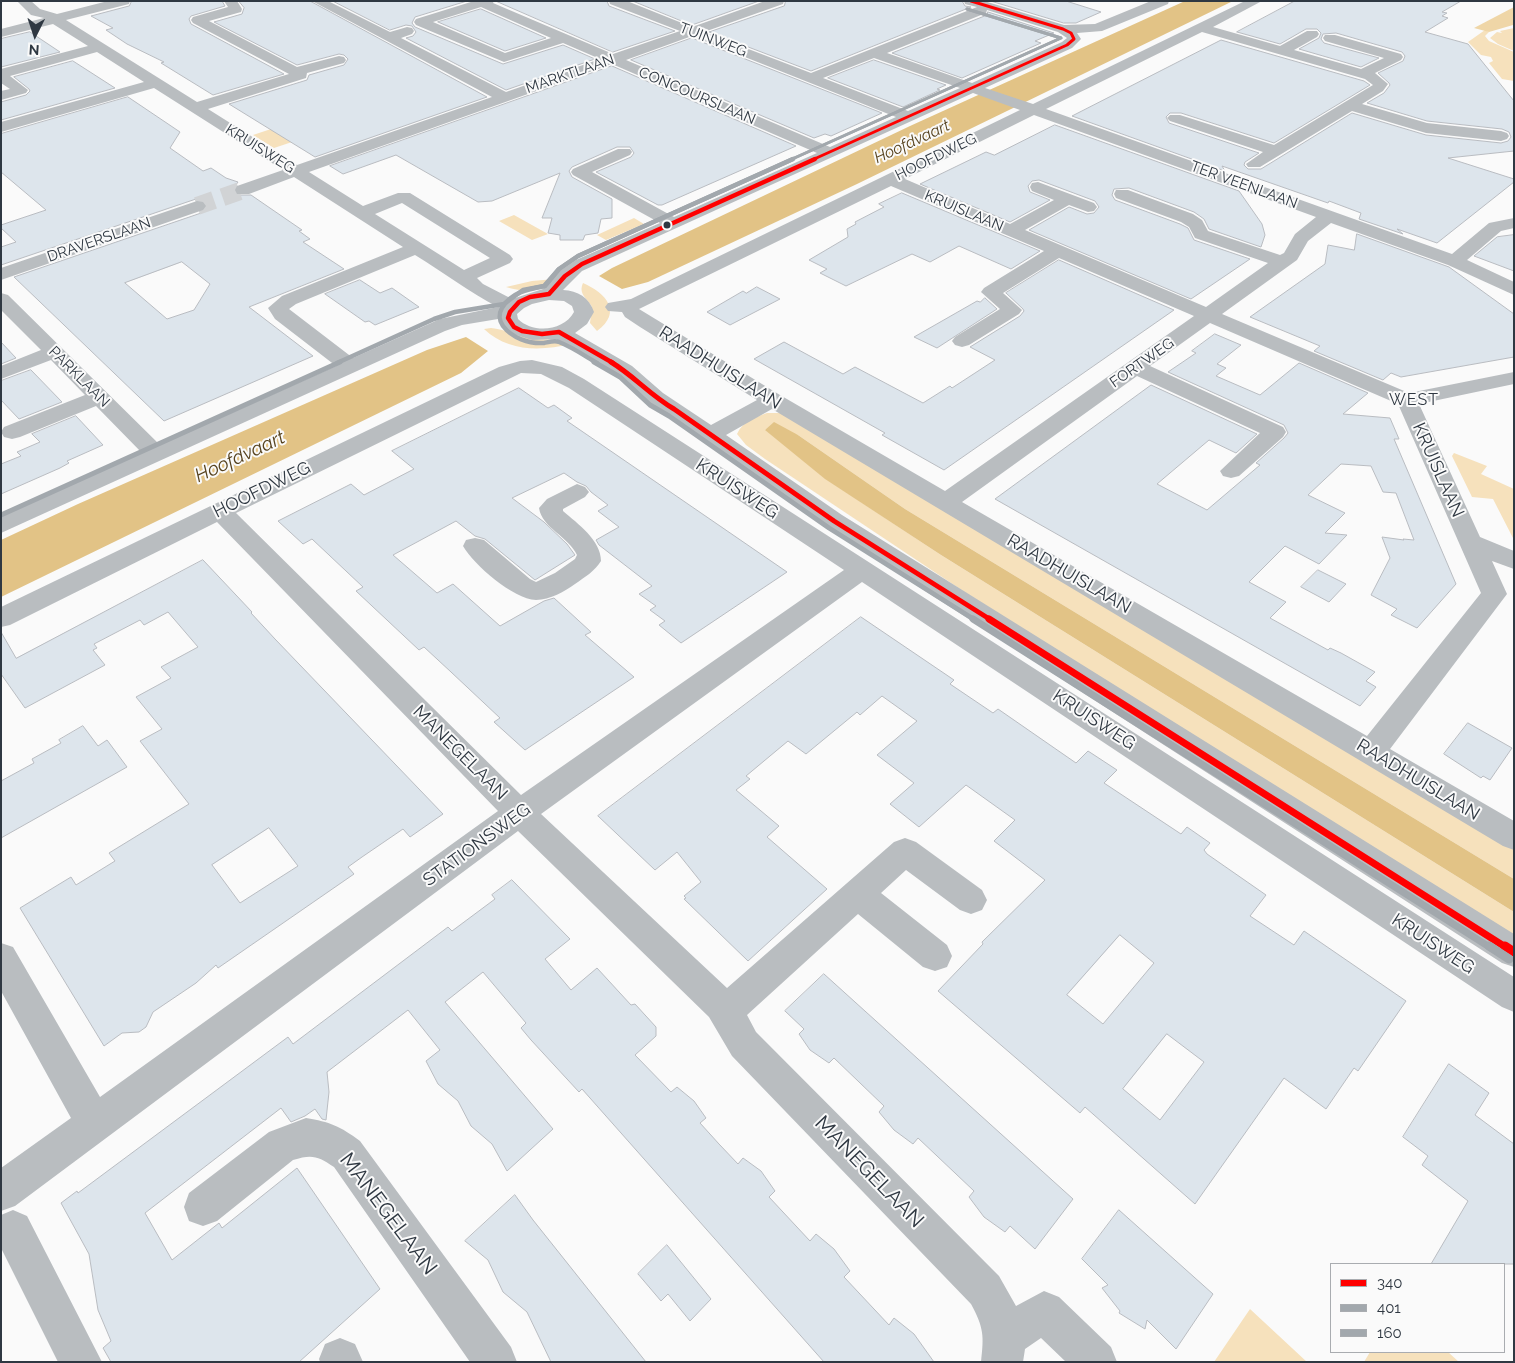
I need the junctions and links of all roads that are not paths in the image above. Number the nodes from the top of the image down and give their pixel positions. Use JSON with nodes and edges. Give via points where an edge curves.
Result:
{"nodes":[{"id":1,"x":23,"y":1,"type":"edge"},
{"id":2,"x":31,"y":1,"type":"edge"},
{"id":3,"x":124,"y":1,"type":"edge"},
{"id":4,"x":230,"y":1,"type":"edge"},
{"id":5,"x":318,"y":1,"type":"edge"},
{"id":6,"x":615,"y":1,"type":"edge"},
{"id":7,"x":778,"y":1,"type":"edge"},
{"id":8,"x":1163,"y":1,"type":"edge"},
{"id":9,"x":1256,"y":1,"type":"edge"},
{"id":10,"x":485,"y":2,"type":"edge"},
{"id":11,"x":968,"y":3,"type":"edge"},
{"id":12,"x":9,"y":5,"type":"dead end"},
{"id":13,"x":50,"y":17,"type":"junction"},
{"id":14,"x":427,"y":24,"type":"junction"},
{"id":15,"x":1200,"y":28,"type":"junction"},
{"id":16,"x":1046,"y":31,"type":"junction"},
{"id":17,"x":1067,"y":31,"type":"junction"},
{"id":18,"x":691,"y":32,"type":"junction"},
{"id":19,"x":1,"y":33,"type":"edge"},
{"id":20,"x":1312,"y":34,"type":"dead end"},
{"id":21,"x":389,"y":37,"type":"junction"},
{"id":22,"x":563,"y":38,"type":"junction"},
{"id":23,"x":1330,"y":38,"type":"dead end"},
{"id":24,"x":98,"y":47,"type":"junction"},
{"id":25,"x":1060,"y":48,"type":"junction"},
{"id":26,"x":1282,"y":51,"type":"junction"},
{"id":27,"x":875,"y":53,"type":"junction"},
{"id":28,"x":611,"y":59,"type":"junction"},
{"id":29,"x":339,"y":60,"type":"dead end"},
{"id":30,"x":296,"y":72,"type":"junction"},
{"id":31,"x":1362,"y":74,"type":"junction"},
{"id":32,"x":1,"y":75,"type":"edge"},
{"id":33,"x":812,"y":78,"type":"junction"},
{"id":34,"x":155,"y":83,"type":"junction"},
{"id":35,"x":977,"y":89,"type":"junction"},
{"id":36,"x":1,"y":96,"type":"edge"},
{"id":37,"x":504,"y":97,"type":"junction"},
{"id":38,"x":230,"y":105,"type":"dead end"},
{"id":39,"x":1349,"y":105,"type":"junction"},
{"id":40,"x":1030,"y":108,"type":"junction"},
{"id":41,"x":199,"y":111,"type":"junction"},
{"id":42,"x":909,"y":117,"type":"junction"},
{"id":43,"x":1175,"y":118,"type":"dead end"},
{"id":44,"x":1,"y":127,"type":"edge"},
{"id":45,"x":1501,"y":136,"type":"dead end"},
{"id":46,"x":1276,"y":151,"type":"junction"},
{"id":47,"x":624,"y":152,"type":"dead end"},
{"id":48,"x":831,"y":153,"type":"junction"},
{"id":49,"x":1254,"y":164,"type":"dead end"},
{"id":50,"x":295,"y":171,"type":"junction"},
{"id":51,"x":890,"y":179,"type":"junction"},
{"id":52,"x":1038,"y":187,"type":"dead end"},
{"id":53,"x":243,"y":190,"type":"tunnel mouth"},
{"id":54,"x":1122,"y":194,"type":"dead end"},
{"id":55,"x":1068,"y":199,"type":"junction"},
{"id":56,"x":197,"y":206,"type":"tunnel mouth"},
{"id":57,"x":1088,"y":207,"type":"dead end"},
{"id":58,"x":361,"y":213,"type":"junction"},
{"id":59,"x":1330,"y":216,"type":"junction"},
{"id":60,"x":1514,"y":223,"type":"edge"},
{"id":61,"x":674,"y":224,"type":"junction"},
{"id":62,"x":1011,"y":231,"type":"junction"},
{"id":63,"x":415,"y":248,"type":"junction"},
{"id":64,"x":1057,"y":251,"type":"junction"},
{"id":65,"x":598,"y":258,"type":"junction"},
{"id":66,"x":1455,"y":261,"type":"junction"},
{"id":67,"x":1282,"y":262,"type":"junction"},
{"id":68,"x":1,"y":274,"type":"edge"},
{"id":69,"x":468,"y":280,"type":"junction"},
{"id":70,"x":1514,"y":289,"type":"edge"},
{"id":71,"x":549,"y":294,"type":"junction"},
{"id":72,"x":569,"y":296,"type":"junction"},
{"id":73,"x":1,"y":299,"type":"edge"},
{"id":74,"x":621,"y":307,"type":"joint"},
{"id":75,"x":516,"y":310,"type":"junction"},
{"id":76,"x":1208,"y":316,"type":"junction"},
{"id":77,"x":578,"y":322,"type":"junction"},
{"id":78,"x":559,"y":332,"type":"junction"},
{"id":79,"x":962,"y":341,"type":"dead end"},
{"id":80,"x":54,"y":352,"type":"junction"},
{"id":81,"x":608,"y":359,"type":"junction"},
{"id":82,"x":351,"y":366,"type":"junction"},
{"id":83,"x":531,"y":366,"type":"joint"},
{"id":84,"x":1136,"y":367,"type":"junction"},
{"id":85,"x":1,"y":373,"type":"edge"},
{"id":86,"x":1514,"y":378,"type":"edge"},
{"id":87,"x":99,"y":397,"type":"junction"},
{"id":88,"x":599,"y":398,"type":"junction"},
{"id":89,"x":772,"y":400,"type":"junction"},
{"id":90,"x":1407,"y":400,"type":"junction"},
{"id":91,"x":674,"y":409,"type":"junction"},
{"id":92,"x":12,"y":432,"type":"edge"},
{"id":93,"x":710,"y":435,"type":"junction"},
{"id":94,"x":157,"y":455,"type":"junction"},
{"id":95,"x":1231,"y":470,"type":"dead end"},
{"id":96,"x":577,"y":492,"type":"dead end"},
{"id":97,"x":946,"y":502,"type":"junction"},
{"id":98,"x":220,"y":511,"type":"junction"},
{"id":99,"x":786,"y":521,"type":"junction"},
{"id":100,"x":834,"y":521,"type":"junction"},
{"id":101,"x":1,"y":525,"type":"edge"},
{"id":102,"x":1471,"y":542,"type":"junction"},
{"id":103,"x":475,"y":546,"type":"dead end"},
{"id":104,"x":1514,"y":560,"type":"edge"},
{"id":105,"x":862,"y":570,"type":"junction"},
{"id":106,"x":940,"y":588,"type":"junction"},
{"id":107,"x":1501,"y":602,"type":"edge"},
{"id":108,"x":934,"y":616,"type":"junction"},
{"id":109,"x":1,"y":618,"type":"edge"},
{"id":110,"x":1371,"y":752,"type":"junction"},
{"id":111,"x":519,"y":814,"type":"junction"},
{"id":112,"x":1253,"y":824,"type":"junction"},
{"id":113,"x":1322,"y":830,"type":"junction"},
{"id":114,"x":1514,"y":837,"type":"edge"},
{"id":115,"x":859,"y":894,"type":"junction"},
{"id":116,"x":971,"y":900,"type":"dead end"},
{"id":117,"x":1514,"y":952,"type":"edge"},
{"id":118,"x":935,"y":956,"type":"dead end"},
{"id":119,"x":1,"y":958,"type":"edge"},
{"id":120,"x":1514,"y":996,"type":"edge"},
{"id":121,"x":727,"y":1011,"type":"junction"},
{"id":122,"x":95,"y":1124,"type":"junction"},
{"id":123,"x":1,"y":1192,"type":"edge"},
{"id":124,"x":204,"y":1207,"type":"dead end"},
{"id":125,"x":13,"y":1230,"type":"dead end"},
{"id":126,"x":1004,"y":1349,"type":"edge"},
{"id":127,"x":77,"y":1360,"type":"edge"},
{"id":128,"x":496,"y":1362,"type":"edge"},
{"id":129,"x":1096,"y":1362,"type":"edge"}],
"edges":[{"from":1,"to":13,"type":"street","name":"KRUISWEG","via":[[36,12]]},
{"from":2,"to":13,"type":"street","name":"KRUISWEG","via":[[47,9]]},
{"from":3,"to":13,"type":"street"},
{"from":4,"to":30,"type":"street","via":[[236,9],[198,20]]},
{"from":5,"to":21,"type":"street"},
{"from":6,"to":18,"type":"street","name":"TUINWEG"},
{"from":7,"to":18,"type":"street","name":"MARKTLAAN"},
{"from":8,"to":17,"type":"street","via":[[1106,29],[1091,33]]},
{"from":9,"to":15,"type":"street","name":"HOOFDWEG"},
{"from":10,"to":14,"type":"street","via":[[421,22]]},
{"from":10,"to":22,"type":"street","name":"CONCOURSLAAN"},
{"from":11,"to":16,"type":"street"},
{"from":11,"to":17,"type":"street"},
{"from":11,"to":27,"type":"street"},
{"from":12,"to":13,"type":"street","via":[[26,16]]},
{"from":13,"to":19,"type":"street"},
{"from":13,"to":24,"type":"street","name":"KRUISWEG"},
{"from":14,"to":21,"type":"street"},
{"from":14,"to":22,"type":"street","via":[[504,58]]},
{"from":15,"to":26,"type":"street"},
{"from":15,"to":40,"type":"street","name":"HOOFDWEG"},
{"from":16,"to":17,"type":"street"},
{"from":16,"to":25,"type":"street","via":[[1060,40]]},
{"from":17,"to":25,"type":"street","via":[[1074,39]]},
{"from":18,"to":28,"type":"street","name":"MARKTLAAN"},
{"from":18,"to":33,"type":"street","name":"TUINWEG"},
{"from":20,"to":26,"type":"street"},
{"from":21,"to":37,"type":"street"},
{"from":22,"to":28,"type":"street","name":"CONCOURSLAAN"},
{"from":23,"to":31,"type":"street","via":[[1396,57]]},
{"from":24,"to":32,"type":"street"},
{"from":24,"to":34,"type":"street","name":"KRUISWEG"},
{"from":25,"to":35,"type":"street"},
{"from":26,"to":31,"type":"street"},
{"from":27,"to":33,"type":"street"},
{"from":27,"to":35,"type":"street","name":"TER VEENLAAN"},
{"from":28,"to":37,"type":"street","name":"MARKTLAAN"},
{"from":28,"to":48,"type":"street","name":"CONCOURSLAAN"},
{"from":29,"to":30,"type":"street"},
{"from":30,"to":41,"type":"street","via":[[301,75]]},
{"from":31,"to":39,"type":"street","via":[[1381,84]]},
{"from":32,"to":36,"type":"street","via":[[22,90]]},
{"from":33,"to":42,"type":"street","name":"TUINWEG"},
{"from":34,"to":41,"type":"street","name":"KRUISWEG"},
{"from":34,"to":44,"type":"street"},
{"from":35,"to":40,"type":"street","name":"TER VEENLAAN"},
{"from":35,"to":42,"type":"street"},
{"from":37,"to":50,"type":"street","name":"MARKTLAAN"},
{"from":38,"to":41,"type":"street"},
{"from":39,"to":45,"type":"street","via":[[1426,128]]},
{"from":39,"to":46,"type":"street"},
{"from":40,"to":51,"type":"street","name":"HOOFDWEG"},
{"from":40,"to":59,"type":"street","name":"TER VEENLAAN"},
{"from":41,"to":50,"type":"street","name":"KRUISWEG"},
{"from":42,"to":48,"type":"street"},
{"from":43,"to":46,"type":"street"},
{"from":46,"to":49,"type":"street"},
{"from":47,"to":61,"type":"street","via":[[579,172]]},
{"from":48,"to":61,"type":"street"},
{"from":50,"to":53,"type":"street"},
{"from":50,"to":58,"type":"street","name":"KRUISWEG"},
{"from":51,"to":62,"type":"street","name":"KRUISLAAN"},
{"from":51,"to":74,"type":"street","name":"HOOFDWEG","via":[[636,304]]},
{"from":52,"to":55,"type":"street"},
{"from":54,"to":67,"type":"street","via":[[1187,218],[1196,224],[1201,234]]},
{"from":55,"to":57,"type":"street"},
{"from":55,"to":62,"type":"street","name":"KRUISLAAN"},
{"from":56,"to":68,"type":"street","name":"DRAVERSLAAN","via":[[106,234]]},
{"from":58,"to":63,"type":"street","name":"KRUISWEG"},
{"from":58,"to":69,"type":"street","via":[[404,197],[504,258]]},
{"from":59,"to":66,"type":"street","name":"TER VEENLAAN"},
{"from":59,"to":67,"type":"street","name":"FORTWEG","via":[[1300,238],[1291,256]]},
{"from":60,"to":66,"type":"street","via":[[1495,227]]},
{"from":61,"to":65,"type":"street"},
{"from":62,"to":64,"type":"street","name":"KRUISLAAN"},
{"from":63,"to":69,"type":"street","name":"KRUISWEG"},
{"from":63,"to":82,"type":"street","via":[[289,300],[278,308],[282,315]]},
{"from":64,"to":76,"type":"street","name":"KRUISLAAN"},
{"from":64,"to":79,"type":"street","via":[[990,292],[1012,310]]},
{"from":65,"to":71,"type":"street","via":[[571,269]]},
{"from":65,"to":72,"type":"street"},
{"from":66,"to":70,"type":"street","name":"TER VEENLAAN"},
{"from":67,"to":76,"type":"street","name":"FORTWEG"},
{"from":69,"to":75,"type":"street","name":"KRUISWEG","via":[[476,288]]},
{"from":71,"to":72,"type":"street"},
{"from":71,"to":75,"type":"street"},
{"from":72,"to":77,"type":"street","via":[[584,308],[583,317]]},
{"from":73,"to":80,"type":"street","name":"PARKLAAN"},
{"from":74,"to":89,"type":"street","name":"RAADHUISLAAN"},
{"from":75,"to":78,"type":"street","name":"KRUISWEG","via":[[522,331]]},
{"from":75,"to":82,"type":"street","via":[[428,332]]},
{"from":76,"to":84,"type":"street","name":"FORTWEG"},
{"from":76,"to":90,"type":"street","name":"KRUISLAAN"},
{"from":77,"to":78,"type":"street"},
{"from":77,"to":91,"type":"street","via":[[596,337],[646,367],[670,395]]},
{"from":78,"to":81,"type":"street","name":"KRUISWEG"},
{"from":80,"to":85,"type":"street"},
{"from":80,"to":87,"type":"street","name":"PARKLAAN"},
{"from":81,"to":88,"type":"street"},
{"from":81,"to":91,"type":"street","name":"KRUISWEG","via":[[654,398]]},
{"from":82,"to":94,"type":"street"},
{"from":83,"to":88,"type":"street","name":"KRUISWEG","via":[[557,372]]},
{"from":83,"to":98,"type":"street","name":"HOOFDWEG","via":[[506,371]]},
{"from":84,"to":95,"type":"street","via":[[1275,432]]},
{"from":84,"to":97,"type":"street","name":"FORTWEG"},
{"from":86,"to":90,"type":"street"},
{"from":87,"to":92,"type":"street"},
{"from":87,"to":94,"type":"street","name":"PARKLAAN"},
{"from":88,"to":99,"type":"street","name":"KRUISWEG"},
{"from":89,"to":93,"type":"street"},
{"from":89,"to":97,"type":"street","name":"RAADHUISLAAN"},
{"from":90,"to":102,"type":"street","name":"KRUISLAAN"},
{"from":91,"to":93,"type":"street","name":"KRUISWEG"},
{"from":93,"to":100,"type":"street","name":"KRUISWEG"},
{"from":94,"to":101,"type":"street"},
{"from":96,"to":103,"type":"street","via":[[551,508],[552,514],[588,548],[591,556],[548,588],[528,589]]},
{"from":97,"to":110,"type":"street","name":"RAADHUISLAAN"},
{"from":98,"to":109,"type":"street","name":"HOOFDWEG"},
{"from":98,"to":111,"type":"street","name":"MANEGELAAN"},
{"from":99,"to":100,"type":"street"},
{"from":99,"to":105,"type":"street","name":"KRUISWEG"},
{"from":100,"to":106,"type":"street","name":"KRUISWEG"},
{"from":102,"to":104,"type":"street"},
{"from":102,"to":107,"type":"street","name":"KRUISLAAN","via":[[1494,594]]},
{"from":105,"to":108,"type":"street","name":"KRUISWEG"},
{"from":105,"to":111,"type":"street","name":"STATIONSWEG"},
{"from":106,"to":108,"type":"street"},
{"from":106,"to":113,"type":"street","name":"KRUISWEG"},
{"from":107,"to":110,"type":"street","name":"KRUISLAAN"},
{"from":108,"to":112,"type":"street","name":"KRUISWEG"},
{"from":110,"to":114,"type":"street","name":"RAADHUISLAAN"},
{"from":111,"to":121,"type":"street","name":"MANEGELAAN"},
{"from":111,"to":122,"type":"street","name":"STATIONSWEG"},
{"from":112,"to":113,"type":"street","name":"KRUISWEG"},
{"from":112,"to":120,"type":"street","name":"KRUISWEG"},
{"from":113,"to":117,"type":"street","name":"KRUISWEG"},
{"from":115,"to":116,"type":"street","via":[[905,851]]},
{"from":115,"to":118,"type":"street"},
{"from":115,"to":121,"type":"street"},
{"from":119,"to":122,"type":"street"},
{"from":121,"to":126,"type":"street","name":"MANEGELAAN","via":[[744,1044],[985,1290],[997,1310]]},
{"from":122,"to":123,"type":"street","name":"STATIONSWEG"},
{"from":124,"to":128,"type":"street","name":"MANEGELAAN","via":[[282,1145],[306,1138],[328,1140],[347,1154]]},
{"from":125,"to":127,"type":"street"},
{"from":126,"to":129,"type":"street","name":"MANEGELAAN","via":[[1044,1312]]}]}
